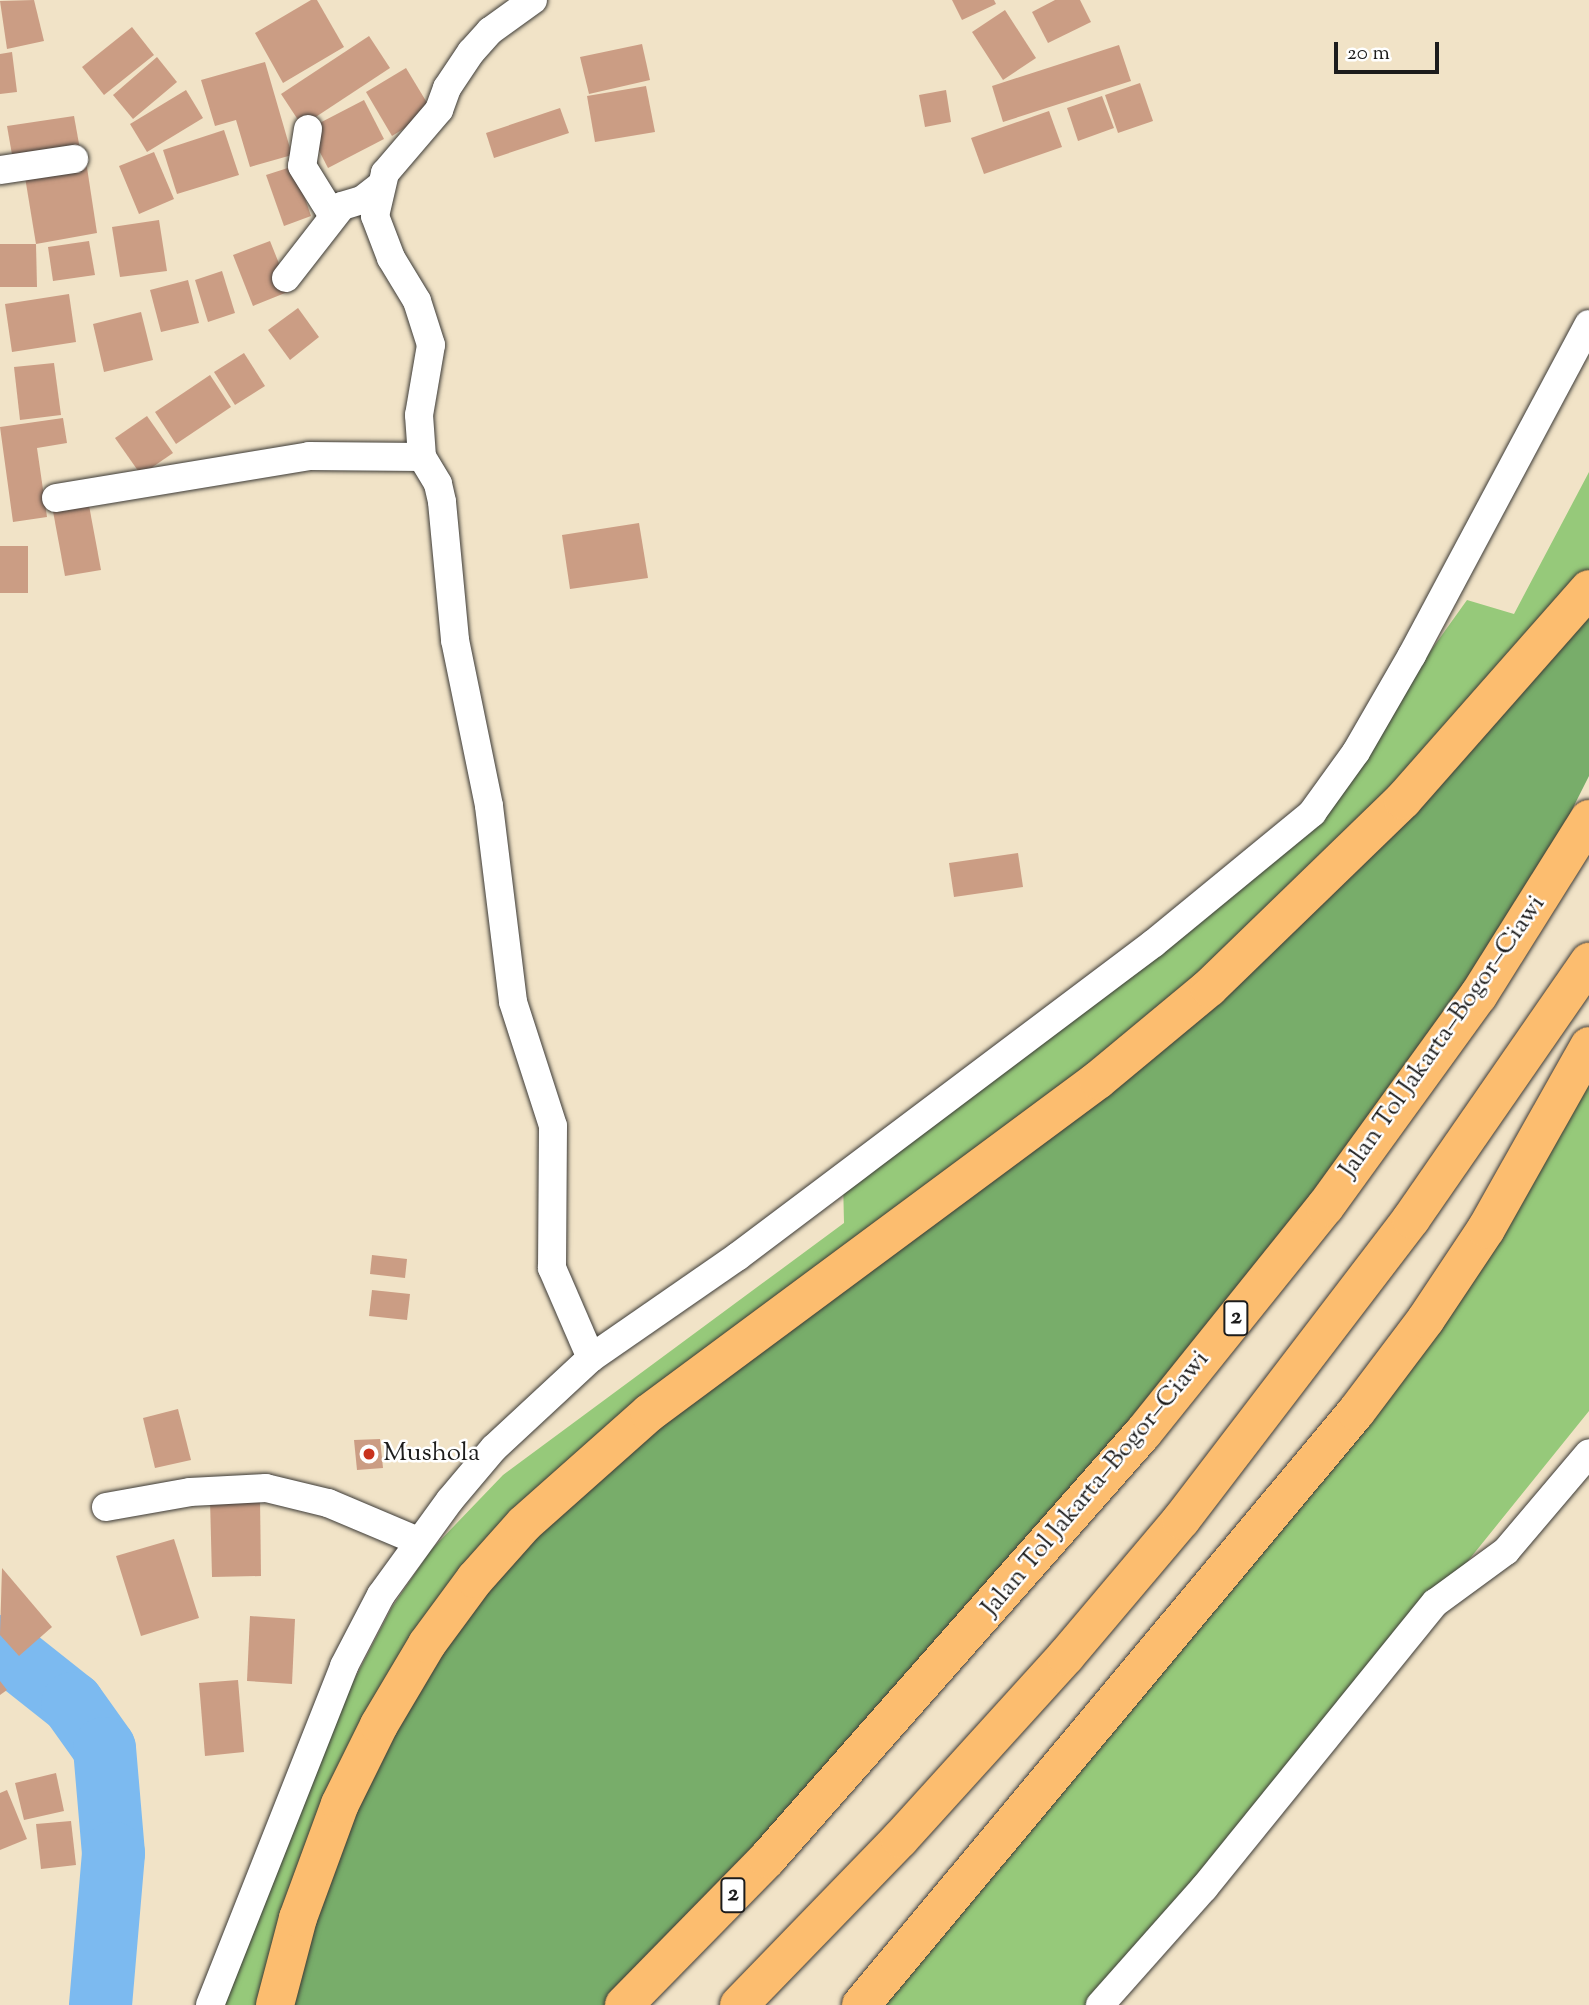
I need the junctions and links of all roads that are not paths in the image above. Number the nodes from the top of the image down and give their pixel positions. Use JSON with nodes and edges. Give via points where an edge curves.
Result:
{"nodes":[{"id":1,"x":533,"y":0,"type":"edge"},
{"id":2,"x":308,"y":129,"type":"dead end"},
{"id":3,"x":74,"y":159,"type":"dead end"},
{"id":4,"x":0,"y":170,"type":"edge"},
{"id":5,"x":381,"y":185,"type":"junction"},
{"id":6,"x":333,"y":216,"type":"junction"},
{"id":7,"x":286,"y":278,"type":"dead end"},
{"id":8,"x":1589,"y":324,"type":"edge"},
{"id":9,"x":422,"y":457,"type":"junction"},
{"id":10,"x":56,"y":498,"type":"dead end"},
{"id":11,"x":1589,"y":589,"type":"edge"},
{"id":12,"x":1589,"y":819,"type":"edge"},
{"id":13,"x":1589,"y":962,"type":"edge"},
{"id":14,"x":1589,"y":1046,"type":"edge"},
{"id":15,"x":591,"y":1358,"type":"junction"},
{"id":16,"x":1589,"y":1453,"type":"edge"},
{"id":17,"x":106,"y":1507,"type":"dead end"},
{"id":18,"x":418,"y":1541,"type":"junction"},
{"id":19,"x":209,"y":2005,"type":"edge"},
{"id":20,"x":275,"y":2005,"type":"edge"},
{"id":21,"x":624,"y":2005,"type":"edge"},
{"id":22,"x":739,"y":2005,"type":"edge"},
{"id":23,"x":861,"y":2005,"type":"edge"},
{"id":24,"x":1100,"y":2005,"type":"edge"}],
"edges":[{"from":1,"to":5,"type":"street","via":[[490,31],[471,52],[447,88],[439,110],[398,155]]},
{"from":2,"to":6,"type":"street","via":[[302,166]]},
{"from":3,"to":4,"type":"street"},
{"from":5,"to":6,"type":"street","via":[[362,200],[347,202]]},
{"from":5,"to":9,"type":"street","via":[[374,216],[391,258],[417,300],[431,345],[419,415]]},
{"from":6,"to":7,"type":"street"},
{"from":8,"to":15,"type":"street","via":[[1412,655],[1356,752],[1312,813],[1154,943],[737,1256]]},
{"from":9,"to":10,"type":"street","via":[[309,456]]},
{"from":9,"to":15,"type":"street","via":[[438,484],[442,502],[455,640],[489,807],[513,1002],[554,1137],[552,1268]]},
{"from":11,"to":20,"type":"highway","via":[[1402,800],[1209,988],[1098,1080],[649,1413],[524,1524],[475,1578],[428,1644],[379,1726],[340,1804],[298,1918]]},
{"from":12,"to":21,"type":"highway","name":"Jalan Tol Jakarta–Bogor–Ciawi","number":"2","via":[[1478,996],[1325,1207],[1143,1433],[766,1859]]},
{"from":13,"to":22,"type":"highway","via":[[1410,1219],[1181,1520],[928,1809]]},
{"from":14,"to":23,"type":"highway","via":[[1486,1229],[1356,1412]]},
{"from":15,"to":18,"type":"street","via":[[494,1448]]},
{"from":16,"to":24,"type":"street","via":[[1506,1551],[1435,1603],[1204,1888]]},
{"from":17,"to":18,"type":"street","via":[[190,1492],[266,1488],[328,1503]]},
{"from":18,"to":19,"type":"street","via":[[381,1595],[320,1720]]}]}
